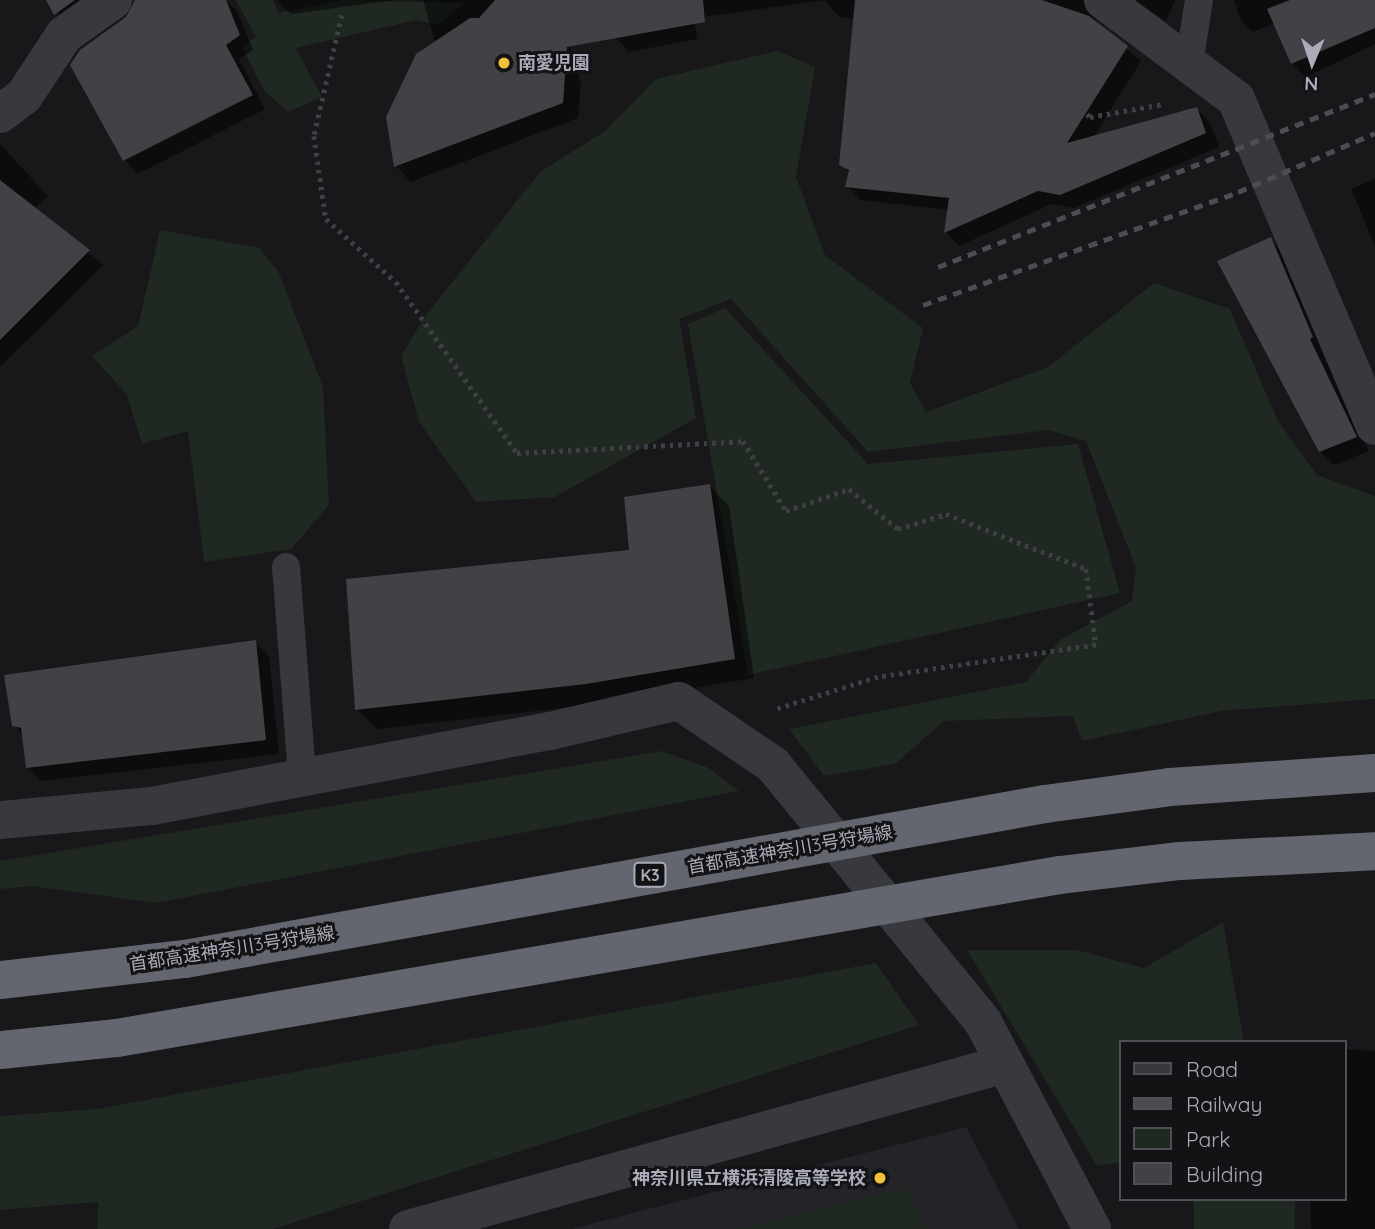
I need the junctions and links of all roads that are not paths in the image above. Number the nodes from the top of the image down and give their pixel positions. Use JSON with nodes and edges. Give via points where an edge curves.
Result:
{"nodes":[{"id":1,"x":113,"y":0,"type":"edge"},
{"id":2,"x":1103,"y":0,"type":"edge"},
{"id":3,"x":1199,"y":0,"type":"edge"},
{"id":4,"x":1189,"y":64,"type":"junction"},
{"id":5,"x":0,"y":114,"type":"edge"},
{"id":6,"x":1375,"y":426,"type":"edge"},
{"id":7,"x":286,"y":567,"type":"dead end"},
{"id":8,"x":1375,"y":773,"type":"edge"},
{"id":9,"x":302,"y":777,"type":"junction"},
{"id":10,"x":2,"y":819,"type":"edge"},
{"id":11,"x":1375,"y":851,"type":"edge"},
{"id":12,"x":0,"y":980,"type":"edge"},
{"id":13,"x":0,"y":1050,"type":"edge"},
{"id":14,"x":1005,"y":1065,"type":"junction"},
{"id":15,"x":408,"y":1229,"type":"edge"},
{"id":16,"x":1092,"y":1229,"type":"edge"}],
"edges":[{"from":1,"to":5,"type":"street","via":[[64,35],[24,96]]},
{"from":2,"to":4,"type":"street"},
{"from":3,"to":4,"type":"lane"},
{"from":4,"to":6,"type":"street","via":[[1236,99]]},
{"from":7,"to":9,"type":"lane"},
{"from":8,"to":12,"type":"highway","name":"首都高速神奈川3号狩場線","number":"K3","via":[[1301,776],[1045,804],[185,960]]},
{"from":9,"to":10,"type":"street","via":[[152,806]]},
{"from":9,"to":14,"type":"street","via":[[679,701],[774,765],[982,1022]]},
{"from":11,"to":13,"type":"highway","via":[[1297,853],[1060,875],[117,1038]]},
{"from":14,"to":15,"type":"street"},
{"from":14,"to":16,"type":"street"}]}
